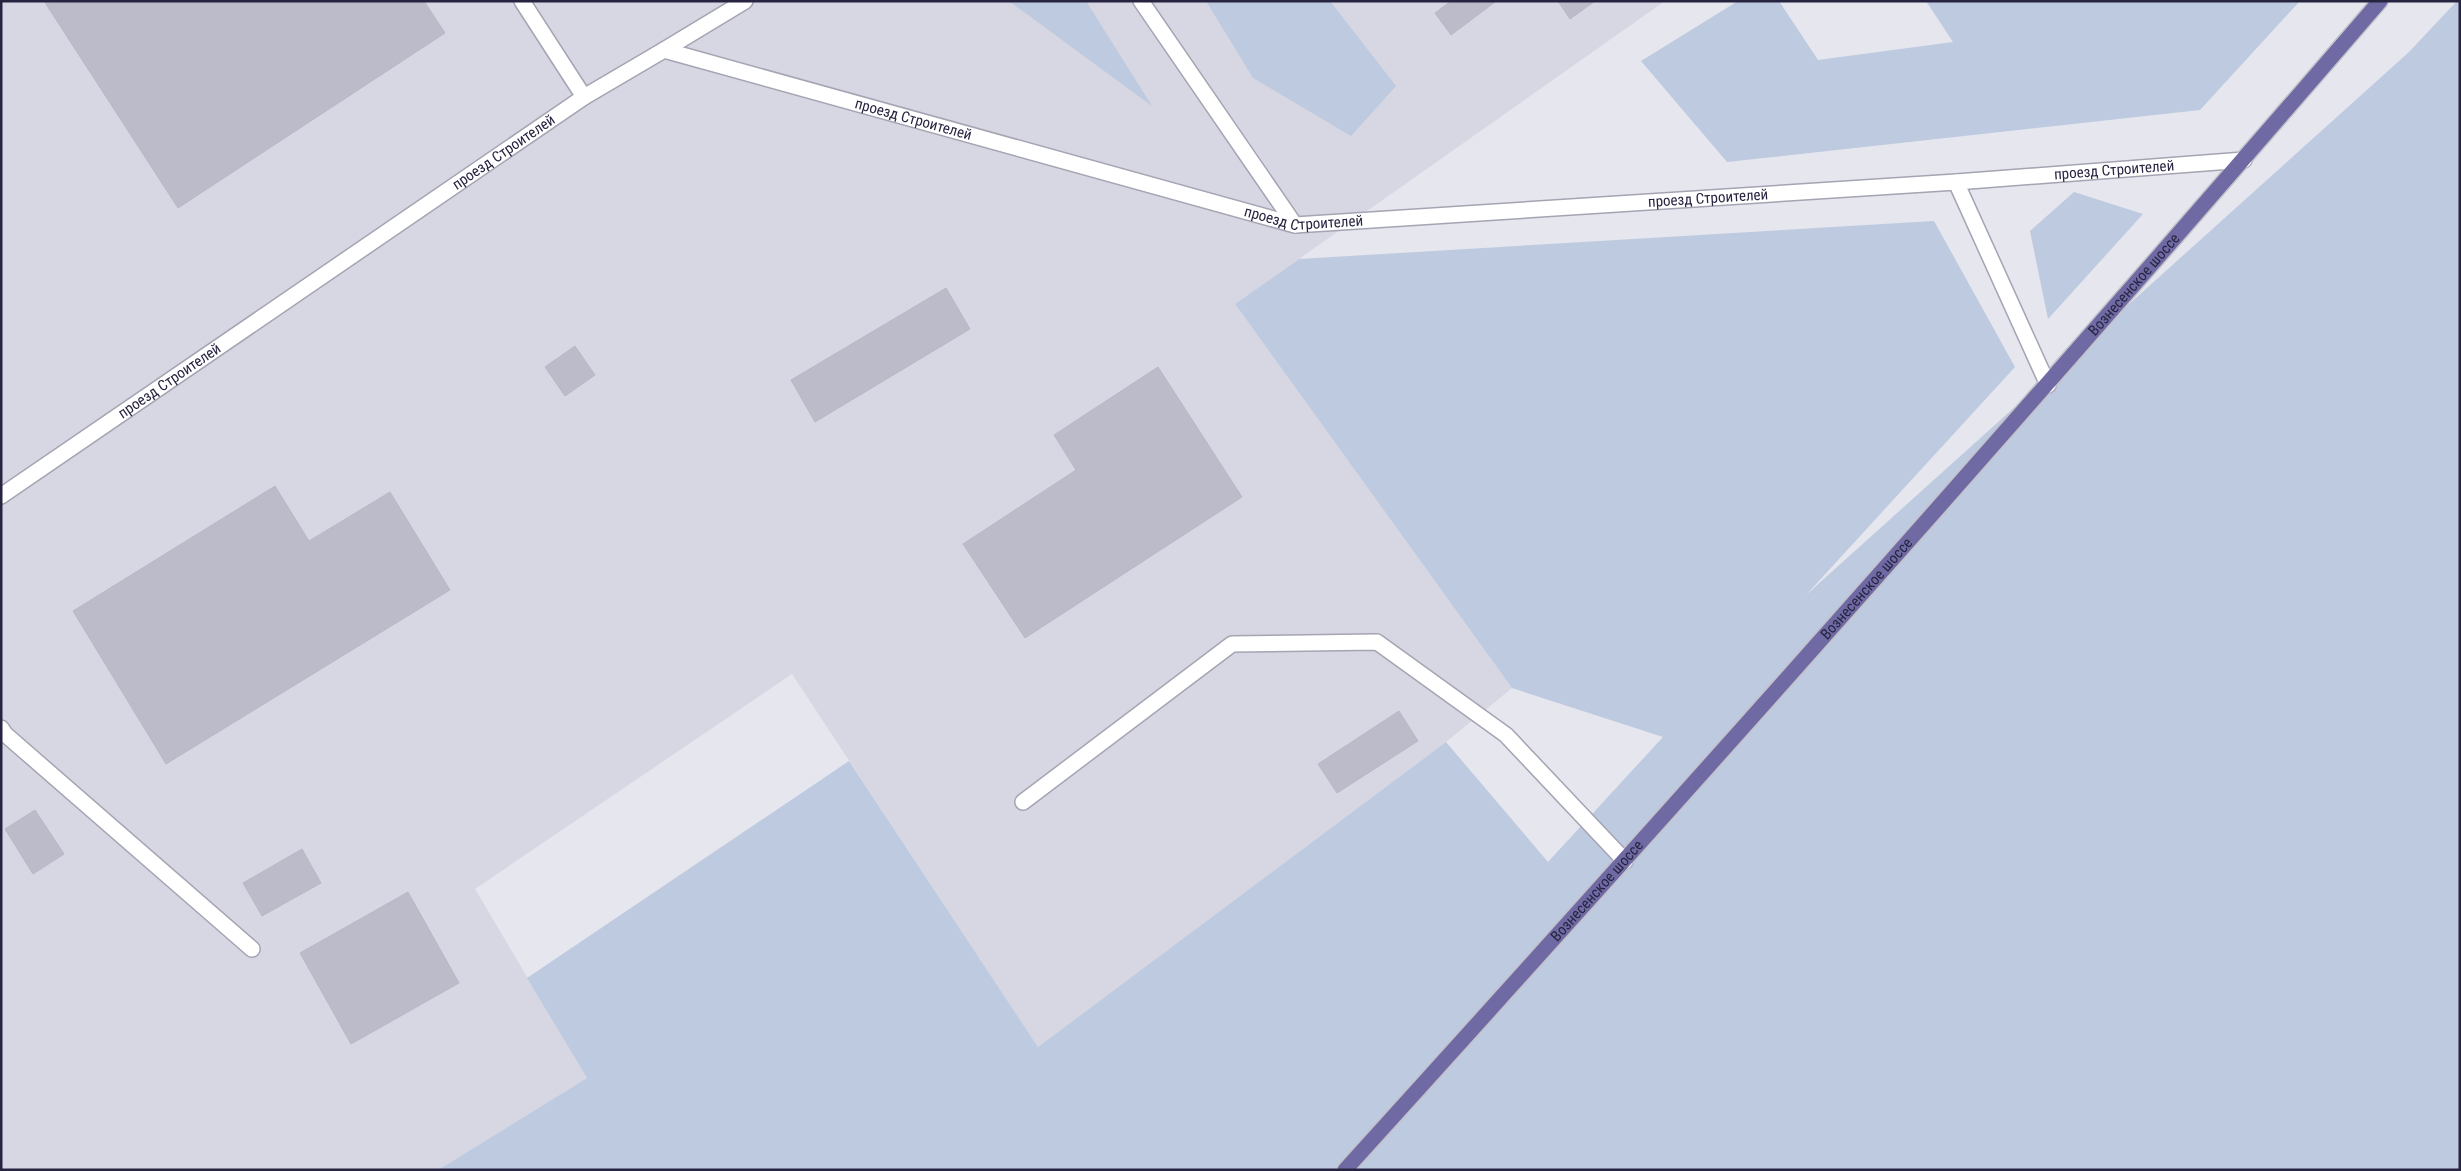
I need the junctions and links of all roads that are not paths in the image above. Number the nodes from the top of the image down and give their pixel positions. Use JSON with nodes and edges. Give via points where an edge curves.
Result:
{"nodes":[{"id":1,"x":522,"y":1,"type":"edge"},
{"id":2,"x":745,"y":1,"type":"edge"},
{"id":3,"x":1141,"y":1,"type":"edge"},
{"id":4,"x":2380,"y":1,"type":"edge"},
{"id":5,"x":664,"y":50,"type":"junction"},
{"id":6,"x":584,"y":97,"type":"junction"},
{"id":7,"x":2244,"y":160,"type":"junction"},
{"id":8,"x":1956,"y":182,"type":"junction"},
{"id":9,"x":1295,"y":225,"type":"junction"},
{"id":10,"x":2048,"y":385,"type":"junction"},
{"id":11,"x":4,"y":489,"type":"edge"},
{"id":12,"x":1,"y":728,"type":"edge"},
{"id":13,"x":1023,"y":802,"type":"dead end"},
{"id":14,"x":1625,"y":861,"type":"junction"},
{"id":15,"x":252,"y":949,"type":"dead end"},
{"id":16,"x":1345,"y":1170,"type":"edge"}],
"edges":[{"from":1,"to":6,"type":"street"},
{"from":2,"to":5,"type":"street"},
{"from":3,"to":9,"type":"street"},
{"from":4,"to":7,"type":"main road","name":"Вознесенское шоссе"},
{"from":5,"to":6,"type":"street","name":"проезд Строителей"},
{"from":5,"to":9,"type":"street","name":"проезд Строителей"},
{"from":6,"to":11,"type":"street","name":"проезд Строителей"},
{"from":7,"to":8,"type":"street","name":"проезд Строителей"},
{"from":7,"to":10,"type":"main road","name":"Вознесенское шоссе"},
{"from":8,"to":9,"type":"street","name":"проезд Строителей"},
{"from":8,"to":10,"type":"street"},
{"from":10,"to":14,"type":"main road","name":"Вознесенское шоссе"},
{"from":12,"to":15,"type":"street"},
{"from":13,"to":14,"type":"street","via":[[1232,644],[1376,642],[1506,735]]},
{"from":14,"to":16,"type":"main road","name":"Вознесенское шоссе"}]}
